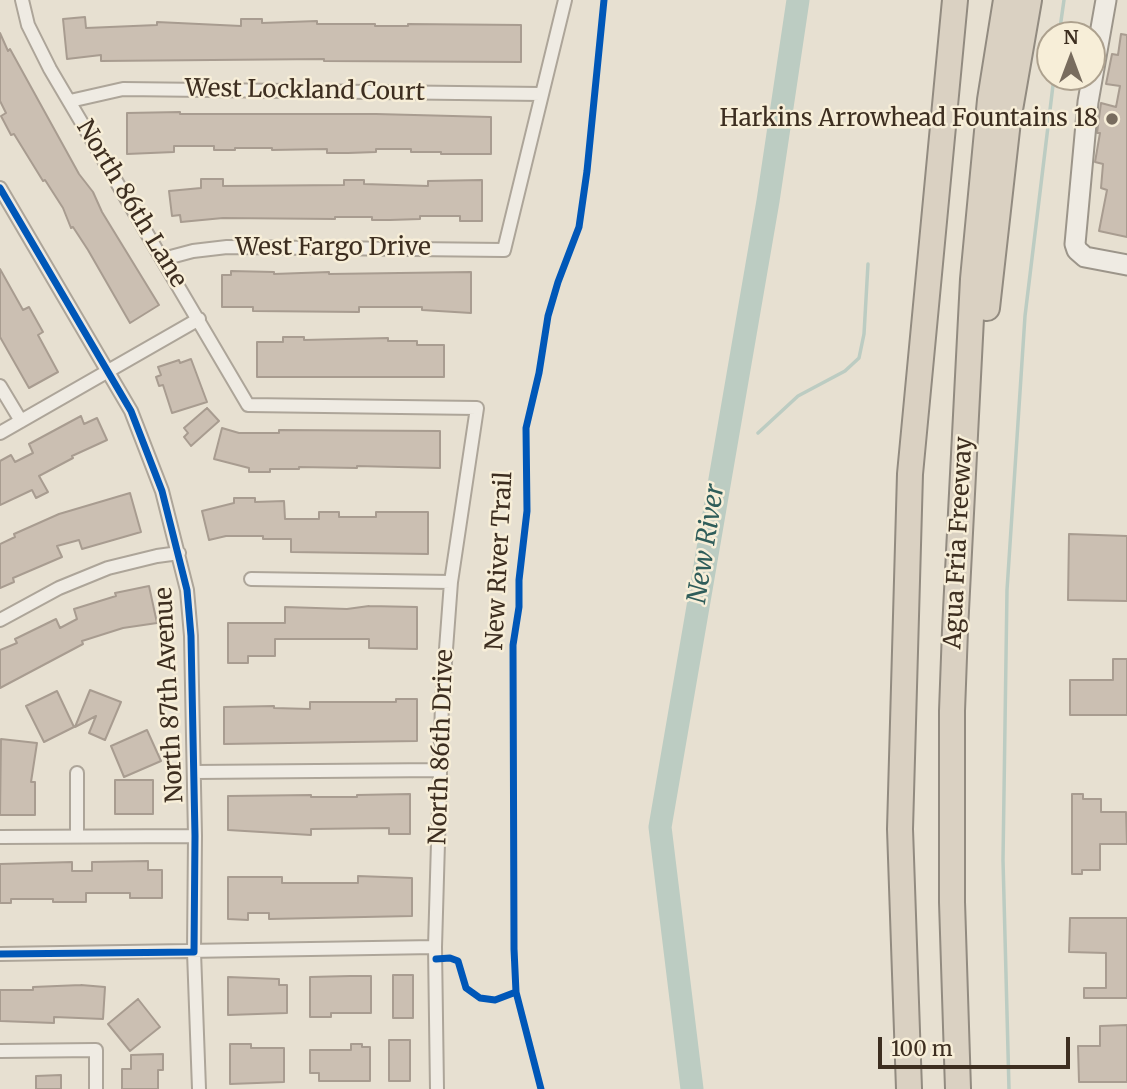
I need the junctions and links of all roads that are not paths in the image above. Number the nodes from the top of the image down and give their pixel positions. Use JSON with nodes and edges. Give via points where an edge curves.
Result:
{"nodes":[{"id":1,"x":22,"y":0,"type":"edge"},
{"id":2,"x":565,"y":0,"type":"edge"},
{"id":3,"x":956,"y":0,"type":"edge"},
{"id":4,"x":1006,"y":0,"type":"edge"},
{"id":5,"x":1029,"y":0,"type":"edge"},
{"id":6,"x":1106,"y":0,"type":"edge"},
{"id":7,"x":541,"y":93,"type":"junction"},
{"id":8,"x":70,"y":101,"type":"junction"},
{"id":9,"x":0,"y":188,"type":"edge"},
{"id":10,"x":163,"y":259,"type":"junction"},
{"id":11,"x":1127,"y":265,"type":"edge"},
{"id":12,"x":199,"y":319,"type":"junction"},
{"id":13,"x":108,"y":370,"type":"junction"},
{"id":14,"x":0,"y":386,"type":"edge"},
{"id":15,"x":477,"y":408,"type":"joint"},
{"id":16,"x":21,"y":421,"type":"junction"},
{"id":17,"x":0,"y":433,"type":"edge"},
{"id":18,"x":179,"y":554,"type":"junction"},
{"id":19,"x":958,"y":570,"type":"junction"},
{"id":20,"x":251,"y":579,"type":"dead end"},
{"id":21,"x":451,"y":582,"type":"junction"},
{"id":22,"x":0,"y":620,"type":"edge"},
{"id":23,"x":440,"y":770,"type":"junction"},
{"id":24,"x":194,"y":772,"type":"junction"},
{"id":25,"x":77,"y":773,"type":"dead end"},
{"id":26,"x":77,"y":836,"type":"junction"},
{"id":27,"x":195,"y":836,"type":"junction"},
{"id":28,"x":0,"y":837,"type":"edge"},
{"id":29,"x":435,"y":947,"type":"junction"},
{"id":30,"x":194,"y":951,"type":"junction"},
{"id":31,"x":0,"y":954,"type":"edge"},
{"id":32,"x":0,"y":1051,"type":"edge"},
{"id":33,"x":96,"y":1089,"type":"edge"},
{"id":34,"x":199,"y":1089,"type":"edge"},
{"id":35,"x":437,"y":1089,"type":"edge"},
{"id":36,"x":909,"y":1089,"type":"edge"},
{"id":37,"x":958,"y":1089,"type":"edge"}],
"edges":[{"from":1,"to":8,"type":"street","name":"North 86th Lane","via":[[28,25]]},
{"from":2,"to":7,"type":"street"},
{"from":3,"to":36,"type":"highway","name":"Agua Fria Freeway","via":[[910,474],[901,830]]},
{"from":4,"to":19,"type":"highway","name":"Agua Fria Freeway","via":[[990,100],[973,279]]},
{"from":5,"to":19,"type":"highway","via":[[1008,121]]},
{"from":6,"to":11,"type":"street","via":[[1088,103],[1075,244],[1081,256]]},
{"from":7,"to":8,"type":"street","name":"West Lockland Court","via":[[123,89]]},
{"from":7,"to":10,"type":"street","name":"West Fargo Drive","via":[[504,250],[227,247]]},
{"from":8,"to":10,"type":"street","name":"North 86th Lane"},
{"from":9,"to":13,"type":"street","name":"North 87th Avenue"},
{"from":10,"to":12,"type":"street","name":"North 86th Lane"},
{"from":12,"to":13,"type":"street"},
{"from":12,"to":15,"type":"street","name":"North 86th Lane","via":[[248,405]]},
{"from":13,"to":16,"type":"street"},
{"from":13,"to":18,"type":"street","name":"North 87th Avenue","via":[[149,453]]},
{"from":14,"to":16,"type":"street"},
{"from":15,"to":21,"type":"street","name":"North 86th Drive"},
{"from":16,"to":17,"type":"street"},
{"from":18,"to":22,"type":"street","via":[[108,568]]},
{"from":18,"to":24,"type":"street","name":"North 87th Avenue","via":[[191,636]]},
{"from":19,"to":37,"type":"highway","name":"Agua Fria Freeway","via":[[952,902]]},
{"from":20,"to":21,"type":"street"},
{"from":21,"to":23,"type":"street","name":"North 86th Drive"},
{"from":23,"to":24,"type":"street"},
{"from":23,"to":29,"type":"street","name":"North 86th Drive"},
{"from":24,"to":27,"type":"street","name":"North 87th Avenue"},
{"from":25,"to":26,"type":"street"},
{"from":26,"to":27,"type":"street"},
{"from":26,"to":28,"type":"street"},
{"from":27,"to":30,"type":"street","name":"North 87th Avenue"},
{"from":29,"to":30,"type":"street"},
{"from":29,"to":35,"type":"street","name":"North 86th Drive"},
{"from":30,"to":31,"type":"street"},
{"from":30,"to":34,"type":"street","name":"North 87th Avenue"},
{"from":32,"to":33,"type":"street","via":[[96,1050]]}]}
